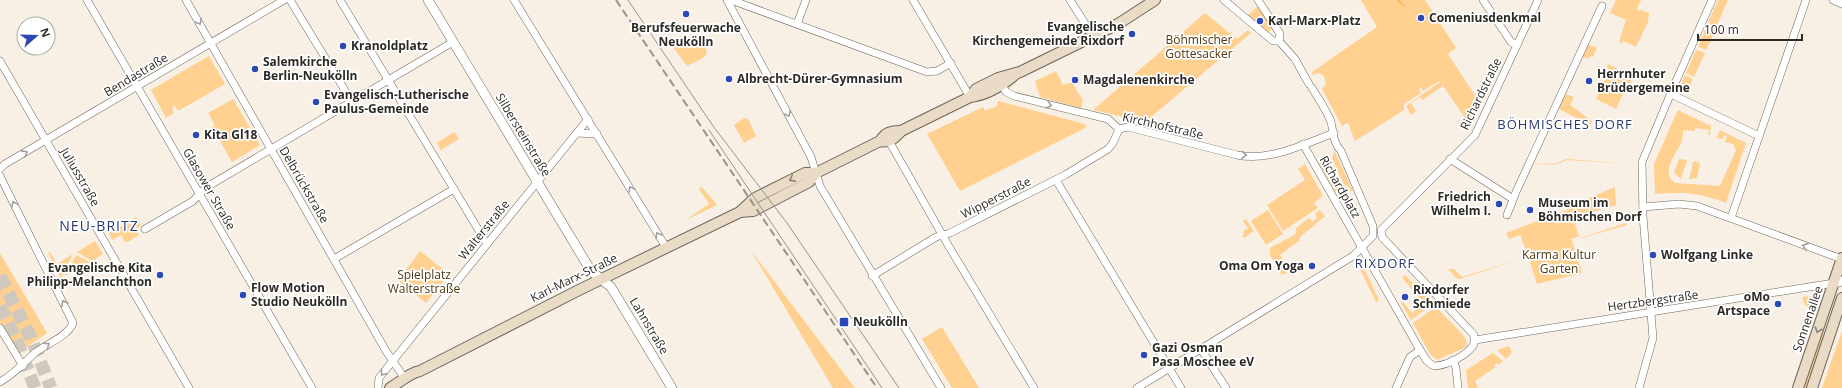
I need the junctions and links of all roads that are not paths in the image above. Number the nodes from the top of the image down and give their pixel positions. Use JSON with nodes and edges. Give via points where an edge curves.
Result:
{"nodes":[{"id":1,"x":87,"y":0,"type":"edge"},
{"id":2,"x":186,"y":0,"type":"edge"},
{"id":3,"x":284,"y":0,"type":"edge"},
{"id":4,"x":290,"y":0,"type":"edge"},
{"id":5,"x":340,"y":0,"type":"edge"},
{"id":6,"x":428,"y":0,"type":"edge"},
{"id":7,"x":514,"y":0,"type":"edge"},
{"id":8,"x":727,"y":0,"type":"edge"},
{"id":9,"x":731,"y":0,"type":"edge"},
{"id":10,"x":806,"y":0,"type":"edge"},
{"id":11,"x":913,"y":0,"type":"edge"},
{"id":12,"x":1070,"y":0,"type":"edge"},
{"id":13,"x":1155,"y":0,"type":"edge"},
{"id":14,"x":1224,"y":0,"type":"edge"},
{"id":15,"x":1258,"y":0,"type":"edge"},
{"id":16,"x":1483,"y":0,"type":"edge"},
{"id":17,"x":1538,"y":0,"type":"edge"},
{"id":18,"x":1712,"y":0,"type":"edge"},
{"id":19,"x":1806,"y":0,"type":"edge"},
{"id":20,"x":1833,"y":0,"type":"edge"},
{"id":21,"x":1842,"y":4,"type":"edge"},
{"id":22,"x":1602,"y":6,"type":"dead end"},
{"id":23,"x":798,"y":24,"type":"junction"},
{"id":24,"x":1093,"y":36,"type":"junction"},
{"id":25,"x":1279,"y":41,"type":"junction"},
{"id":26,"x":454,"y":42,"type":"junction"},
{"id":27,"x":211,"y":43,"type":"junction"},
{"id":28,"x":1517,"y":45,"type":"junction"},
{"id":29,"x":0,"y":61,"type":"edge"},
{"id":30,"x":951,"y":63,"type":"junction"},
{"id":31,"x":1020,"y":72,"type":"junction"},
{"id":32,"x":388,"y":81,"type":"junction"},
{"id":33,"x":1002,"y":85,"type":"junction"},
{"id":34,"x":137,"y":87,"type":"junction"},
{"id":35,"x":1671,"y":94,"type":"junction"},
{"id":36,"x":970,"y":96,"type":"junction"},
{"id":37,"x":352,"y":102,"type":"junction"},
{"id":38,"x":588,"y":119,"type":"junction"},
{"id":39,"x":1119,"y":129,"type":"junction"},
{"id":40,"x":577,"y":133,"type":"junction"},
{"id":41,"x":1334,"y":133,"type":"junction"},
{"id":42,"x":597,"y":134,"type":"junction"},
{"id":43,"x":1759,"y":136,"type":"junction"},
{"id":44,"x":46,"y":141,"type":"junction"},
{"id":45,"x":885,"y":141,"type":"junction"},
{"id":46,"x":1303,"y":144,"type":"junction"},
{"id":47,"x":271,"y":149,"type":"junction"},
{"id":48,"x":1450,"y":159,"type":"junction"},
{"id":49,"x":0,"y":169,"type":"edge"},
{"id":50,"x":816,"y":173,"type":"junction"},
{"id":51,"x":0,"y":176,"type":"edge"},
{"id":52,"x":1056,"y":180,"type":"junction"},
{"id":53,"x":537,"y":182,"type":"junction"},
{"id":54,"x":454,"y":190,"type":"junction"},
{"id":55,"x":199,"y":194,"type":"junction"},
{"id":56,"x":1512,"y":199,"type":"junction"},
{"id":57,"x":1643,"y":207,"type":"junction"},
{"id":58,"x":1507,"y":215,"type":"dead end"},
{"id":59,"x":1731,"y":218,"type":"junction"},
{"id":60,"x":145,"y":229,"type":"dead end"},
{"id":61,"x":943,"y":235,"type":"junction"},
{"id":62,"x":487,"y":244,"type":"junction"},
{"id":63,"x":666,"y":247,"type":"junction"},
{"id":64,"x":1363,"y":248,"type":"junction"},
{"id":65,"x":334,"y":259,"type":"junction"},
{"id":66,"x":1842,"y":259,"type":"edge"},
{"id":67,"x":872,"y":276,"type":"junction"},
{"id":68,"x":602,"y":278,"type":"junction"},
{"id":69,"x":1838,"y":282,"type":"edge"},
{"id":70,"x":1842,"y":298,"type":"edge"},
{"id":71,"x":1650,"y":312,"type":"junction"},
{"id":72,"x":0,"y":328,"type":"edge"},
{"id":73,"x":1475,"y":340,"type":"junction"},
{"id":74,"x":1201,"y":349,"type":"junction"},
{"id":75,"x":1420,"y":350,"type":"junction"},
{"id":76,"x":1453,"y":360,"type":"junction"},
{"id":77,"x":394,"y":361,"type":"junction"},
{"id":78,"x":23,"y":366,"type":"junction"},
{"id":79,"x":1169,"y":368,"type":"junction"},
{"id":80,"x":405,"y":379,"type":"junction"},
{"id":81,"x":0,"y":382,"type":"edge"},
{"id":82,"x":189,"y":388,"type":"edge"},
{"id":83,"x":312,"y":388,"type":"edge"},
{"id":84,"x":378,"y":388,"type":"edge"},
{"id":85,"x":390,"y":388,"type":"edge"},
{"id":86,"x":672,"y":388,"type":"edge"},
{"id":87,"x":941,"y":388,"type":"edge"},
{"id":88,"x":1034,"y":388,"type":"edge"},
{"id":89,"x":1137,"y":388,"type":"edge"},
{"id":90,"x":1181,"y":388,"type":"edge"},
{"id":91,"x":1226,"y":388,"type":"edge"},
{"id":92,"x":1396,"y":388,"type":"edge"},
{"id":93,"x":1458,"y":388,"type":"edge"},
{"id":94,"x":1639,"y":388,"type":"edge"},
{"id":95,"x":1798,"y":388,"type":"edge"},
{"id":96,"x":1812,"y":388,"type":"edge"}],
"edges":[{"from":1,"to":34,"type":"street","name":"Glasower Straße"},
{"from":2,"to":27,"type":"street","name":"Delbrückstraße","one_way":true},
{"from":3,"to":27,"type":"street","name":"Bendastraße"},
{"from":4,"to":37,"type":"street"},
{"from":5,"to":32,"type":"street"},
{"from":6,"to":26,"type":"street","name":"Silbersteinstraße"},
{"from":7,"to":38,"type":"street"},
{"from":8,"to":50,"type":"street","one_way":true,"via":[[809,153]]},
{"from":9,"to":23,"type":"street"},
{"from":10,"to":23,"type":"street"},
{"from":11,"to":30,"type":"street"},
{"from":12,"to":24,"type":"street"},
{"from":13,"to":24,"type":"main road","name":"Karl-Marx-Straße"},
{"from":14,"to":25,"type":"street","via":[[1273,41]]},
{"from":15,"to":25,"type":"street","via":[[1280,34]]},
{"from":16,"to":28,"type":"street","via":[[1511,42]]},
{"from":17,"to":28,"type":"street","name":"Richardstraße"},
{"from":18,"to":35,"type":"street"},
{"from":19,"to":43,"type":"street"},
{"from":20,"to":21,"type":"street"},
{"from":22,"to":56,"type":"street"},
{"from":23,"to":30,"type":"street","via":[[927,72],[937,72]]},
{"from":24,"to":31,"type":"main road","name":"Karl-Marx-Straße"},
{"from":25,"to":41,"type":"street","via":[[1295,59],[1328,115]]},
{"from":26,"to":32,"type":"street"},
{"from":26,"to":53,"type":"street","name":"Silbersteinstraße"},
{"from":27,"to":34,"type":"street","name":"Bendastraße"},
{"from":27,"to":47,"type":"street","name":"Delbrückstraße"},
{"from":28,"to":48,"type":"street","name":"Richardstraße","via":[[1475,135]]},
{"from":29,"to":44,"type":"street","name":"Juliusstraße"},
{"from":30,"to":36,"type":"street"},
{"from":31,"to":33,"type":"main road","name":"Karl-Marx-Straße"},
{"from":31,"to":36,"type":"main road","name":"Karl-Marx-Straße","via":[[1003,76],[979,88]]},
{"from":32,"to":37,"type":"street"},
{"from":32,"to":54,"type":"street"},
{"from":33,"to":36,"type":"main road","name":"Karl-Marx-Straße","via":[[979,96]]},
{"from":33,"to":39,"type":"street","name":"Kirchhofstraße","one_way":true,"via":[[1006,92],[1014,96],[1108,119]]},
{"from":34,"to":44,"type":"street","name":"Bendastraße"},
{"from":34,"to":55,"type":"street","name":"Glasower Straße"},
{"from":35,"to":43,"type":"street"},
{"from":35,"to":57,"type":"street","via":[[1643,157]]},
{"from":36,"to":45,"type":"main road","name":"Karl-Marx-Straße"},
{"from":37,"to":47,"type":"street"},
{"from":38,"to":40,"type":"street","name":"Walterstraße"},
{"from":38,"to":42,"type":"street"},
{"from":39,"to":46,"type":"street","name":"Kirchhofstraße","one_way":true,"via":[[1128,127],[1243,156],[1263,155]]},
{"from":39,"to":52,"type":"street","name":"Wipperstraße","via":[[1111,147]]},
{"from":40,"to":42,"type":"street"},
{"from":40,"to":53,"type":"street","name":"Walterstraße"},
{"from":41,"to":46,"type":"street","name":"Richardplatz"},
{"from":41,"to":64,"type":"street","name":"Richardplatz","via":[[1336,146],[1341,151],[1373,226],[1373,236]]},
{"from":63,"to":42,"type":"street","one_way":true},
{"from":43,"to":59,"type":"street"},
{"from":49,"to":44,"type":"street","name":"Bendastraße","one_way":true,"via":[[4,164]]},
{"from":44,"to":82,"type":"street","name":"Juliusstraße"},
{"from":45,"to":50,"type":"main road","name":"Karl-Marx-Straße"},
{"from":45,"to":61,"type":"street"},
{"from":46,"to":64,"type":"street","name":"Richardplatz"},
{"from":47,"to":55,"type":"street"},
{"from":47,"to":65,"type":"street","name":"Delbrückstraße"},
{"from":48,"to":56,"type":"street"},
{"from":48,"to":73,"type":"street","name":"Richardstraße","via":[[1381,230],[1382,237],[1471,331]]},
{"from":50,"to":63,"type":"main road","name":"Karl-Marx-Straße","via":[[805,173],[760,195],[748,202],[740,212]]},
{"from":50,"to":67,"type":"street","via":[[820,186]]},
{"from":78,"to":51,"type":"street","one_way":true,"via":[[72,326],[71,316]]},
{"from":52,"to":61,"type":"street","name":"Wipperstraße"},
{"from":52,"to":79,"type":"street"},
{"from":53,"to":62,"type":"street","name":"Walterstraße"},
{"from":53,"to":68,"type":"street","name":"Silbersteinstraße","via":[[591,271]]},
{"from":54,"to":62,"type":"street"},
{"from":54,"to":65,"type":"street"},
{"from":55,"to":60,"type":"street","via":[[193,201]]},
{"from":55,"to":83,"type":"street","name":"Glasower Straße"},
{"from":56,"to":58,"type":"street"},
{"from":57,"to":59,"type":"street","via":[[1691,205]]},
{"from":57,"to":71,"type":"street"},
{"from":66,"to":59,"type":"street","one_way":true},
{"from":61,"to":67,"type":"street","name":"Wipperstraße"},
{"from":61,"to":88,"type":"street"},
{"from":62,"to":77,"type":"street","name":"Walterstraße"},
{"from":63,"to":68,"type":"main road","name":"Karl-Marx-Straße"},
{"from":64,"to":74,"type":"street"},
{"from":64,"to":75,"type":"street","name":"Richardplatz"},
{"from":65,"to":77,"type":"street","name":"Delbrückstraße"},
{"from":66,"to":69,"type":"main road","name":"Sonnenallee"},
{"from":67,"to":87,"type":"street"},
{"from":68,"to":80,"type":"main road","name":"Karl-Marx-Straße","via":[[420,371],[416,378]]},
{"from":68,"to":86,"type":"street","name":"Lahnstraße","via":[[611,287]]},
{"from":69,"to":71,"type":"street","name":"Hertzbergstraße"},
{"from":69,"to":95,"type":"main road","name":"Sonnenallee","one_way":true},
{"from":70,"to":96,"type":"main road","name":"Sonnenallee"},
{"from":71,"to":73,"type":"street","name":"Hertzbergstraße"},
{"from":71,"to":94,"type":"street","via":[[1652,345]]},
{"from":72,"to":78,"type":"street"},
{"from":73,"to":76,"type":"street","name":"Richardplatz","via":[[1470,351]]},
{"from":74,"to":79,"type":"street"},
{"from":74,"to":91,"type":"street"},
{"from":75,"to":76,"type":"street","name":"Richardplatz","via":[[1427,362],[1433,365]]},
{"from":75,"to":92,"type":"street","via":[[1410,357]]},
{"from":76,"to":93,"type":"street"},
{"from":77,"to":80,"type":"street","name":"Delbrückstraße"},
{"from":77,"to":84,"type":"street","one_way":true,"via":[[379,378]]},
{"from":78,"to":81,"type":"street"},
{"from":79,"to":89,"type":"street"},
{"from":79,"to":90,"type":"street"},
{"from":80,"to":85,"type":"main road","name":"Karl-Marx-Straße"}]}
